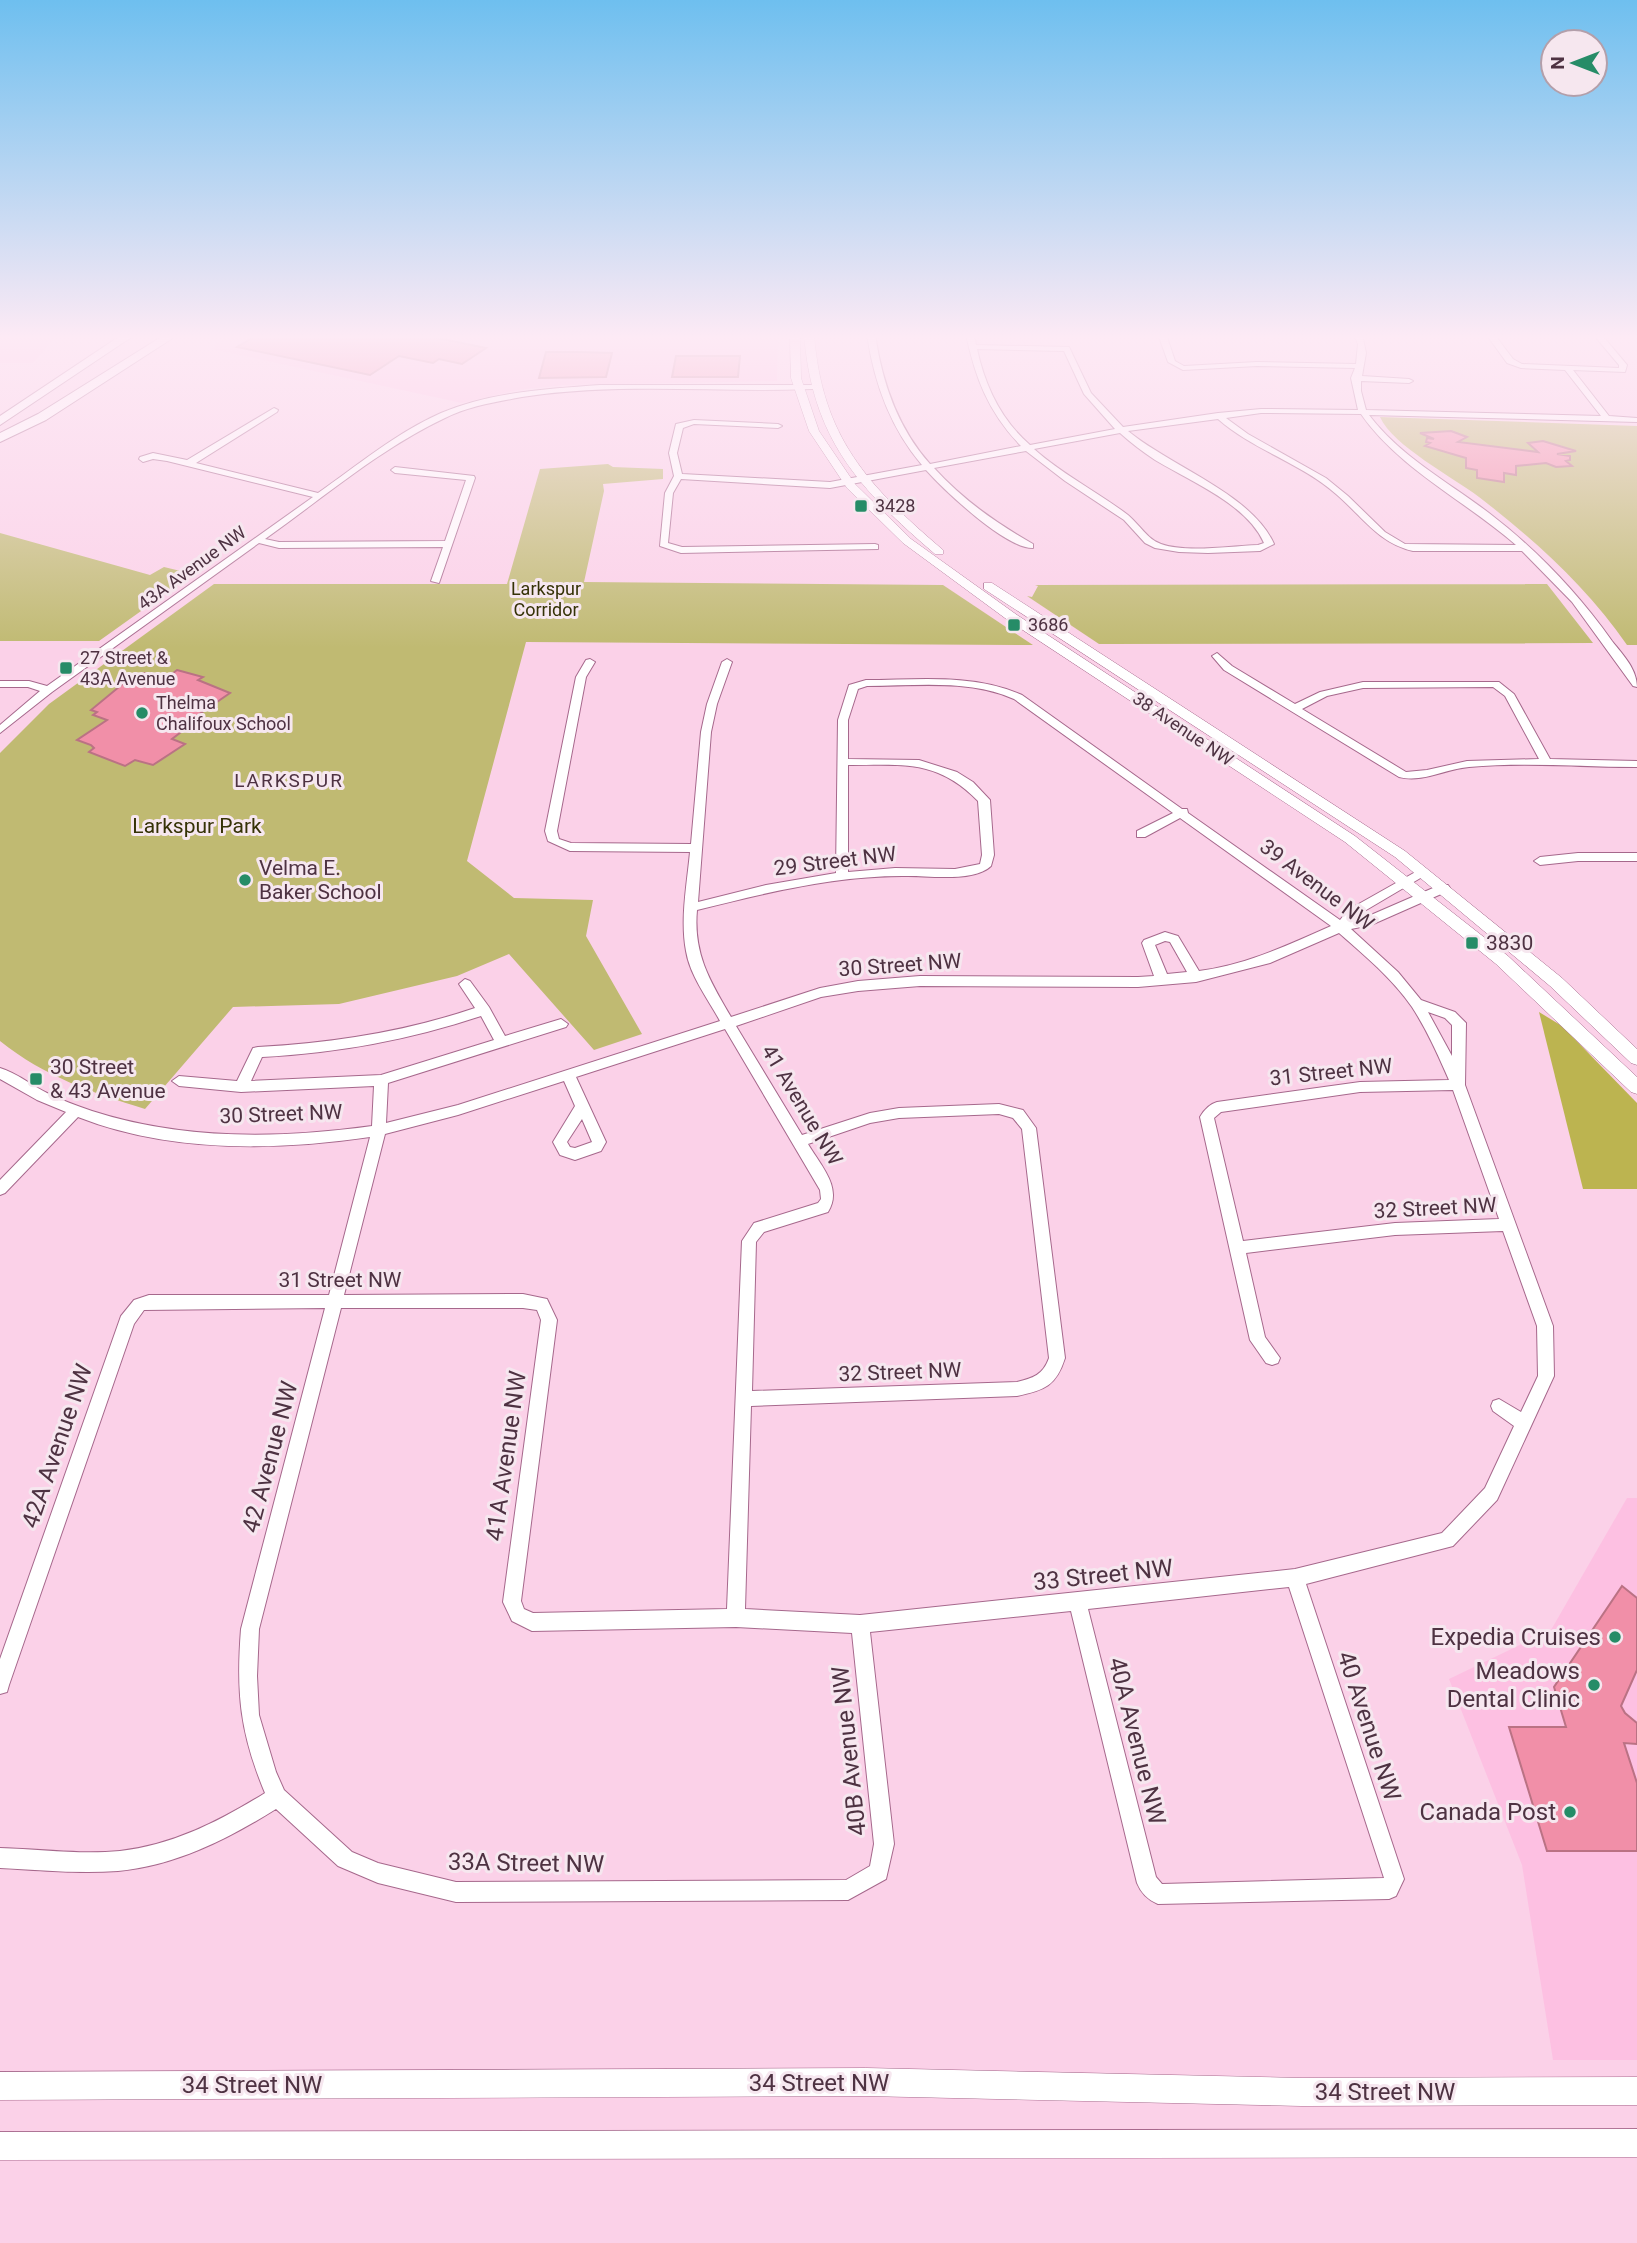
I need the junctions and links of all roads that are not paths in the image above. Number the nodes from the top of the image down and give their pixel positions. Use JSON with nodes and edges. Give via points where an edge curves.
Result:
{"nodes":[{"id":1,"x":228,"y":439,"type":"edge"},
{"id":2,"x":400,"y":439,"type":"edge"},
{"id":3,"x":677,"y":439,"type":"edge"},
{"id":4,"x":822,"y":439,"type":"edge"},
{"id":5,"x":833,"y":439,"type":"edge"},
{"id":6,"x":908,"y":439,"type":"edge"},
{"id":7,"x":1019,"y":439,"type":"edge"},
{"id":8,"x":1073,"y":439,"type":"edge"},
{"id":9,"x":1133,"y":439,"type":"edge"},
{"id":10,"x":1250,"y":439,"type":"edge"},
{"id":11,"x":1387,"y":439,"type":"edge"},
{"id":12,"x":1026,"y":447,"type":"junction"},
{"id":13,"x":143,"y":459,"type":"dead end"},
{"id":14,"x":189,"y":463,"type":"junction"},
{"id":15,"x":927,"y":464,"type":"junction"},
{"id":16,"x":395,"y":470,"type":"dead end"},
{"id":17,"x":678,"y":476,"type":"junction"},
{"id":18,"x":852,"y":477,"type":"junction"},
{"id":19,"x":320,"y":496,"type":"junction"},
{"id":20,"x":268,"y":533,"type":"junction"},
{"id":21,"x":257,"y":540,"type":"junction"},
{"id":22,"x":319,"y":543,"type":"junction"},
{"id":23,"x":449,"y":544,"type":"junction"},
{"id":24,"x":1030,"y":546,"type":"dead end"},
{"id":25,"x":875,"y":547,"type":"dead end"},
{"id":26,"x":1525,"y":548,"type":"junction"},
{"id":27,"x":436,"y":581,"type":"dead end"},
{"id":28,"x":1217,"y":656,"type":"dead end"},
{"id":29,"x":590,"y":662,"type":"dead end"},
{"id":30,"x":727,"y":662,"type":"dead end"},
{"id":31,"x":0,"y":684,"type":"edge"},
{"id":32,"x":1637,"y":684,"type":"edge"},
{"id":33,"x":48,"y":690,"type":"junction"},
{"id":34,"x":1294,"y":709,"type":"junction"},
{"id":35,"x":0,"y":730,"type":"edge"},
{"id":36,"x":843,"y":762,"type":"junction"},
{"id":37,"x":1547,"y":764,"type":"junction"},
{"id":38,"x":1637,"y":764,"type":"edge"},
{"id":39,"x":1183,"y":813,"type":"junction"},
{"id":40,"x":1141,"y":834,"type":"dead end"},
{"id":41,"x":696,"y":848,"type":"junction"},
{"id":42,"x":1637,"y":857,"type":"edge"},
{"id":43,"x":1540,"y":862,"type":"dead end"},
{"id":44,"x":1423,"y":873,"type":"junction"},
{"id":45,"x":842,"y":876,"type":"junction"},
{"id":46,"x":1405,"y":882,"type":"junction"},
{"id":47,"x":1444,"y":888,"type":"junction"},
{"id":48,"x":1423,"y":897,"type":"junction"},
{"id":49,"x":691,"y":908,"type":"junction"},
{"id":50,"x":1341,"y":927,"type":"junction"},
{"id":51,"x":1195,"y":977,"type":"junction"},
{"id":52,"x":1163,"y":981,"type":"junction"},
{"id":53,"x":465,"y":984,"type":"dead end"},
{"id":54,"x":1416,"y":1003,"type":"junction"},
{"id":55,"x":484,"y":1010,"type":"junction"},
{"id":56,"x":728,"y":1023,"type":"junction"},
{"id":57,"x":561,"y":1024,"type":"dead end"},
{"id":58,"x":502,"y":1042,"type":"junction"},
{"id":59,"x":1637,"y":1059,"type":"edge"},
{"id":60,"x":0,"y":1073,"type":"edge"},
{"id":61,"x":568,"y":1075,"type":"junction"},
{"id":62,"x":381,"y":1080,"type":"junction"},
{"id":63,"x":179,"y":1081,"type":"dead end"},
{"id":64,"x":1636,"y":1084,"type":"edge"},
{"id":65,"x":1458,"y":1085,"type":"junction"},
{"id":66,"x":241,"y":1087,"type":"junction"},
{"id":67,"x":582,"y":1107,"type":"dead end"},
{"id":68,"x":75,"y":1111,"type":"junction"},
{"id":69,"x":379,"y":1130,"type":"junction"},
{"id":70,"x":801,"y":1141,"type":"junction"},
{"id":71,"x":0,"y":1189,"type":"edge"},
{"id":72,"x":1508,"y":1225,"type":"junction"},
{"id":73,"x":1238,"y":1248,"type":"junction"},
{"id":74,"x":337,"y":1301,"type":"junction"},
{"id":75,"x":542,"y":1304,"type":"joint"},
{"id":76,"x":139,"y":1306,"type":"joint"},
{"id":77,"x":1545,"y":1326,"type":"joint"},
{"id":78,"x":1272,"y":1358,"type":"dead end"},
{"id":79,"x":743,"y":1399,"type":"junction"},
{"id":80,"x":1499,"y":1406,"type":"dead end"},
{"id":81,"x":1525,"y":1424,"type":"junction"},
{"id":82,"x":1295,"y":1578,"type":"junction"},
{"id":83,"x":1078,"y":1604,"type":"junction"},
{"id":84,"x":518,"y":1615,"type":"joint"},
{"id":85,"x":736,"y":1619,"type":"junction"},
{"id":86,"x":860,"y":1624,"type":"junction"},
{"id":87,"x":0,"y":1685,"type":"edge"},
{"id":88,"x":277,"y":1797,"type":"junction"},
{"id":89,"x":0,"y":1858,"type":"edge"},
{"id":90,"x":879,"y":1872,"type":"joint"},
{"id":91,"x":1152,"y":1888,"type":"joint"},
{"id":92,"x":0,"y":2086,"type":"edge"},
{"id":93,"x":1637,"y":2091,"type":"edge"},
{"id":94,"x":1637,"y":2143,"type":"edge"},
{"id":95,"x":0,"y":2146,"type":"edge"}],
"edges":[{"from":1,"to":14,"type":"street"},
{"from":2,"to":19,"type":"street","name":"43A Avenue NW"},
{"from":3,"to":17,"type":"street","via":[[673,453]]},
{"from":4,"to":18,"type":"main road","name":"38 Avenue NW"},
{"from":5,"to":18,"type":"main road","name":"38 Avenue NW"},
{"from":6,"to":15,"type":"street"},
{"from":7,"to":12,"type":"street"},
{"from":8,"to":12,"type":"street"},
{"from":9,"to":12,"type":"street","via":[[1240,509],[1268,537],[1268,545],[1158,547],[1133,522],[1078,488]]},
{"from":10,"to":26,"type":"street","via":[[1328,484],[1395,544]]},
{"from":11,"to":26,"type":"street"},
{"from":12,"to":15,"type":"street"},
{"from":13,"to":14,"type":"street","via":[[156,456]]},
{"from":14,"to":19,"type":"street"},
{"from":15,"to":18,"type":"street"},
{"from":15,"to":24,"type":"street","via":[[985,518]]},
{"from":16,"to":23,"type":"street","via":[[469,476],[471,482]]},
{"from":17,"to":18,"type":"street","via":[[811,486]]},
{"from":17,"to":25,"type":"street","via":[[669,493],[664,546],[681,550]]},
{"from":18,"to":44,"type":"main road","name":"38 Avenue NW","via":[[951,561]]},
{"from":18,"to":46,"type":"main road","name":"38 Avenue NW","via":[[907,541],[957,579],[1349,839]]},
{"from":19,"to":20,"type":"street","name":"43A Avenue NW"},
{"from":20,"to":21,"type":"street","name":"43A Avenue NW"},
{"from":20,"to":22,"type":"street"},
{"from":21,"to":22,"type":"street","via":[[279,545]]},
{"from":21,"to":33,"type":"street","name":"43A Avenue NW"},
{"from":22,"to":23,"type":"street"},
{"from":23,"to":27,"type":"street"},
{"from":26,"to":32,"type":"street","via":[[1585,609]]},
{"from":28,"to":34,"type":"street","via":[[1228,668]]},
{"from":29,"to":41,"type":"street","via":[[581,677],[551,831],[556,843]]},
{"from":30,"to":41,"type":"street","name":"41 Avenue NW","via":[[706,732]]},
{"from":31,"to":33,"type":"street","via":[[29,684]]},
{"from":33,"to":35,"type":"street","name":"43A Avenue NW"},
{"from":34,"to":37,"type":"street","via":[[1409,776],[1466,764]]},
{"from":34,"to":37,"type":"street","via":[[1324,694],[1363,685],[1498,685],[1509,694]]},
{"from":36,"to":39,"type":"street","name":"39 Avenue NW","via":[[845,711],[857,684],[960,682],[998,688],[1018,697]]},
{"from":36,"to":45,"type":"street"},
{"from":36,"to":45,"type":"street","name":"29 Street NW","via":[[932,764],[951,772],[985,800],[988,855],[985,866],[965,872]]},
{"from":37,"to":38,"type":"street"},
{"from":39,"to":40,"type":"street"},
{"from":39,"to":50,"type":"street","name":"39 Avenue NW"},
{"from":41,"to":49,"type":"street","name":"41 Avenue NW"},
{"from":42,"to":43,"type":"street"},
{"from":44,"to":46,"type":"street","name":"30 Street NW"},
{"from":44,"to":47,"type":"main road","name":"38 Avenue NW"},
{"from":45,"to":49,"type":"street","name":"29 Street NW"},
{"from":46,"to":48,"type":"main road","name":"38 Avenue NW"},
{"from":46,"to":50,"type":"street","name":"30 Street NW","via":[[1352,913]]},
{"from":47,"to":48,"type":"street","name":"30 Street NW"},
{"from":47,"to":59,"type":"main road","name":"38 Avenue NW","via":[[1556,982]]},
{"from":48,"to":50,"type":"street","name":"30 Street NW","via":[[1367,922]]},
{"from":48,"to":64,"type":"main road","name":"38 Avenue NW","via":[[1554,1006]]},
{"from":49,"to":56,"type":"street","name":"41 Avenue NW","via":[[690,940],[696,964]]},
{"from":50,"to":51,"type":"street","name":"30 Street NW","via":[[1252,965]]},
{"from":50,"to":54,"type":"street","name":"39 Avenue NW"},
{"from":51,"to":52,"type":"street","name":"30 Street NW"},
{"from":51,"to":52,"type":"street","via":[[1174,939],[1165,936],[1148,943]]},
{"from":52,"to":56,"type":"street","name":"30 Street NW","via":[[887,982],[820,993]]},
{"from":53,"to":55,"type":"street"},
{"from":54,"to":65,"type":"street","name":"39 Avenue NW"},
{"from":54,"to":65,"type":"street","name":"39 Avenue NW","via":[[1459,1023]]},
{"from":55,"to":58,"type":"street"},
{"from":55,"to":66,"type":"street","via":[[351,1046],[258,1052]]},
{"from":56,"to":61,"type":"street","name":"30 Street NW"},
{"from":56,"to":70,"type":"street","name":"41 Avenue NW"},
{"from":57,"to":58,"type":"street"},
{"from":58,"to":62,"type":"street"},
{"from":60,"to":68,"type":"street","name":"30 Street NW"},
{"from":61,"to":67,"type":"street"},
{"from":61,"to":69,"type":"street","name":"30 Street NW"},
{"from":62,"to":66,"type":"street"},
{"from":62,"to":69,"type":"street","name":"42 Avenue NW"},
{"from":63,"to":66,"type":"street"},
{"from":65,"to":72,"type":"street","name":"39 Avenue NW"},
{"from":65,"to":73,"type":"street","name":"31 Street NW","via":[[1360,1087],[1217,1107],[1210,1112],[1208,1125]]},
{"from":68,"to":69,"type":"street","name":"30 Street NW","via":[[149,1130],[234,1139]]},
{"from":68,"to":71,"type":"street"},
{"from":69,"to":74,"type":"street","name":"42 Avenue NW"},
{"from":70,"to":79,"type":"street","name":"41 Avenue NW","via":[[827,1189],[828,1200],[823,1208],[759,1227],[749,1241]]},
{"from":70,"to":79,"type":"street","name":"32 Street NW","via":[[899,1113],[999,1109],[1018,1114],[1029,1128],[1057,1358],[1054,1373],[1043,1384],[1017,1389]]},
{"from":72,"to":73,"type":"street","name":"32 Street NW","via":[[1395,1229]]},
{"from":72,"to":77,"type":"street","name":"39 Avenue NW"},
{"from":73,"to":78,"type":"street","via":[[1258,1339]]},
{"from":74,"to":75,"type":"street","name":"31 Street NW"},
{"from":74,"to":76,"type":"street","name":"31 Street NW","via":[[149,1302]]},
{"from":74,"to":88,"type":"street","name":"42 Avenue NW","via":[[250,1629],[245,1689],[248,1714],[259,1757]]},
{"from":75,"to":84,"type":"street","name":"41A Avenue NW","via":[[549,1320],[512,1590]]},
{"from":76,"to":87,"type":"street","name":"42A Avenue NW","via":[[127,1321]]},
{"from":77,"to":81,"type":"street","name":"33 Street NW","via":[[1546,1376]]},
{"from":79,"to":85,"type":"street","name":"41 Avenue NW"},
{"from":80,"to":81,"type":"street"},
{"from":81,"to":82,"type":"street","name":"33 Street NW","via":[[1491,1494],[1447,1540]]},
{"from":82,"to":83,"type":"street","name":"33 Street NW"},
{"from":82,"to":91,"type":"street","name":"40 Avenue NW","via":[[1394,1879],[1389,1889],[1158,1894]]},
{"from":83,"to":86,"type":"street","name":"33 Street NW"},
{"from":83,"to":91,"type":"street","name":"40A Avenue NW","via":[[1147,1883]]},
{"from":84,"to":85,"type":"street","name":"33 Street NW","via":[[532,1622]]},
{"from":85,"to":86,"type":"street","name":"33 Street NW"},
{"from":86,"to":90,"type":"street","name":"40B Avenue NW","via":[[883,1822]]},
{"from":88,"to":89,"type":"street","via":[[201,1839],[149,1856],[118,1861]]},
{"from":88,"to":90,"type":"street","name":"33A Street NW","via":[[345,1859],[378,1873],[456,1892],[848,1890]]},
{"from":92,"to":93,"type":"main road","name":"34 Street NW","via":[[866,2082],[1302,2092]]},
{"from":94,"to":95,"type":"main road"}]}
